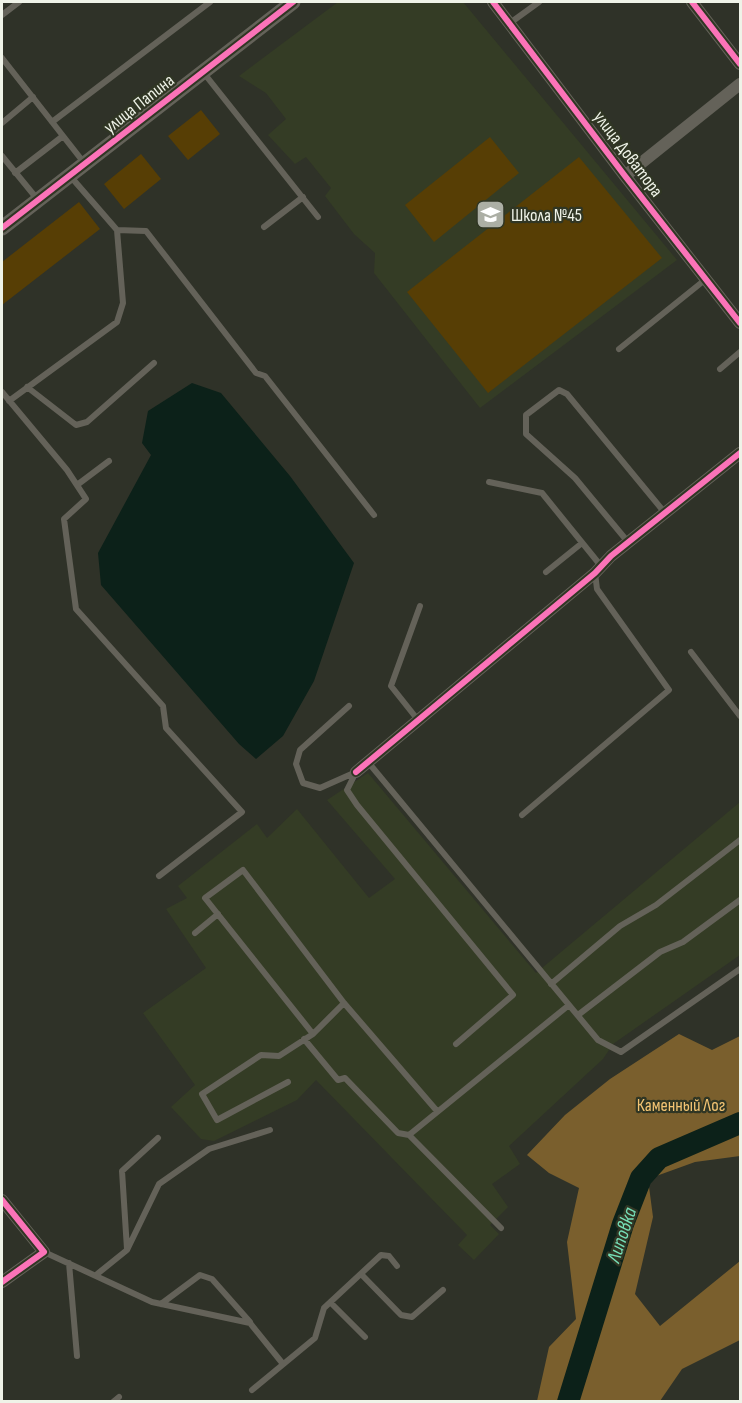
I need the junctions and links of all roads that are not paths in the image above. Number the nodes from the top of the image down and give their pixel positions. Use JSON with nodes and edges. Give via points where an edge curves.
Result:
{"nodes":[{"id":1,"x":19,"y":2,"type":"edge"},
{"id":2,"x":210,"y":2,"type":"edge"},
{"id":3,"x":293,"y":2,"type":"edge"},
{"id":4,"x":493,"y":2,"type":"edge"},
{"id":5,"x":539,"y":2,"type":"edge"},
{"id":6,"x":692,"y":2,"type":"edge"},
{"id":7,"x":2,"y":15,"type":"edge"},
{"id":8,"x":510,"y":23,"type":"junction"},
{"id":9,"x":2,"y":59,"type":"edge"},
{"id":10,"x":741,"y":64,"type":"edge"},
{"id":11,"x":203,"y":72,"type":"junction"},
{"id":12,"x":741,"y":84,"type":"edge"},
{"id":13,"x":33,"y":97,"type":"junction"},
{"id":14,"x":52,"y":122,"type":"junction"},
{"id":15,"x":2,"y":123,"type":"edge"},
{"id":16,"x":63,"y":136,"type":"junction"},
{"id":17,"x":2,"y":156,"type":"edge"},
{"id":18,"x":85,"y":164,"type":"junction"},
{"id":19,"x":15,"y":173,"type":"junction"},
{"id":20,"x":625,"y":176,"type":"junction"},
{"id":21,"x":70,"y":177,"type":"junction"},
{"id":22,"x":303,"y":197,"type":"junction"},
{"id":23,"x":38,"y":201,"type":"junction"},
{"id":24,"x":318,"y":217,"type":"dead end"},
{"id":25,"x":264,"y":227,"type":"dead end"},
{"id":26,"x":2,"y":228,"type":"edge"},
{"id":27,"x":117,"y":230,"type":"junction"},
{"id":28,"x":706,"y":279,"type":"junction"},
{"id":29,"x":741,"y":323,"type":"edge"},
{"id":30,"x":619,"y":349,"type":"dead end"},
{"id":31,"x":741,"y":352,"type":"edge"},
{"id":32,"x":154,"y":363,"type":"dead end"},
{"id":33,"x":720,"y":369,"type":"dead end"},
{"id":34,"x":27,"y":387,"type":"junction"},
{"id":35,"x":2,"y":392,"type":"edge"},
{"id":36,"x":9,"y":401,"type":"junction"},
{"id":37,"x":741,"y":453,"type":"edge"},
{"id":38,"x":109,"y":461,"type":"dead end"},
{"id":39,"x":489,"y":482,"type":"dead end"},
{"id":40,"x":77,"y":485,"type":"junction"},
{"id":41,"x":665,"y":513,"type":"junction"},
{"id":42,"x":374,"y":515,"type":"dead end"},
{"id":43,"x":628,"y":542,"type":"junction"},
{"id":44,"x":582,"y":543,"type":"junction"},
{"id":45,"x":598,"y":570,"type":"junction"},
{"id":46,"x":546,"y":572,"type":"dead end"},
{"id":47,"x":420,"y":606,"type":"dead end"},
{"id":48,"x":691,"y":652,"type":"dead end"},
{"id":49,"x":349,"y":706,"type":"dead end"},
{"id":50,"x":741,"y":716,"type":"edge"},
{"id":51,"x":418,"y":720,"type":"junction"},
{"id":52,"x":368,"y":762,"type":"junction"},
{"id":53,"x":356,"y":772,"type":"junction"},
{"id":54,"x":522,"y":814,"type":"dead end"},
{"id":55,"x":741,"y":840,"type":"edge"},
{"id":56,"x":159,"y":876,"type":"dead end"},
{"id":57,"x":741,"y":900,"type":"edge"},
{"id":58,"x":218,"y":914,"type":"junction"},
{"id":59,"x":195,"y":933,"type":"dead end"},
{"id":60,"x":741,"y":969,"type":"edge"},
{"id":61,"x":551,"y":984,"type":"junction"},
{"id":62,"x":345,"y":1003,"type":"junction"},
{"id":63,"x":569,"y":1005,"type":"junction"},
{"id":64,"x":578,"y":1016,"type":"junction"},
{"id":65,"x":313,"y":1034,"type":"junction"},
{"id":66,"x":304,"y":1039,"type":"junction"},
{"id":67,"x":456,"y":1044,"type":"dead end"},
{"id":68,"x":288,"y":1082,"type":"dead end"},
{"id":69,"x":437,"y":1112,"type":"junction"},
{"id":70,"x":270,"y":1130,"type":"dead end"},
{"id":71,"x":409,"y":1135,"type":"junction"},
{"id":72,"x":158,"y":1138,"type":"dead end"},
{"id":73,"x":2,"y":1200,"type":"edge"},
{"id":74,"x":501,"y":1227,"type":"dead end"},
{"id":75,"x":127,"y":1250,"type":"junction"},
{"id":76,"x":44,"y":1252,"type":"junction"},
{"id":77,"x":69,"y":1263,"type":"junction"},
{"id":78,"x":398,"y":1266,"type":"dead end"},
{"id":79,"x":361,"y":1274,"type":"junction"},
{"id":80,"x":96,"y":1275,"type":"junction"},
{"id":81,"x":2,"y":1282,"type":"edge"},
{"id":82,"x":442,"y":1290,"type":"dead end"},
{"id":83,"x":331,"y":1303,"type":"junction"},
{"id":84,"x":161,"y":1304,"type":"junction"},
{"id":85,"x":250,"y":1323,"type":"junction"},
{"id":86,"x":365,"y":1337,"type":"dead end"},
{"id":87,"x":77,"y":1356,"type":"dead end"},
{"id":88,"x":283,"y":1364,"type":"junction"},
{"id":89,"x":252,"y":1390,"type":"dead end"},
{"id":90,"x":119,"y":1397,"type":"dead end"},
{"id":91,"x":113,"y":1401,"type":"edge"}],
"edges":[{"from":1,"to":7,"type":"lane"},
{"from":2,"to":14,"type":"lane"},
{"from":3,"to":11,"type":"street","name":"улица Папина"},
{"from":4,"to":8,"type":"street","name":"улица Доватора"},
{"from":5,"to":8,"type":"lane"},
{"from":6,"to":10,"type":"street"},
{"from":8,"to":20,"type":"street","name":"улица Доватора"},
{"from":9,"to":13,"type":"lane"},
{"from":11,"to":18,"type":"street","name":"улица Папина"},
{"from":11,"to":22,"type":"lane"},
{"from":12,"to":20,"type":"street"},
{"from":13,"to":14,"type":"lane"},
{"from":13,"to":15,"type":"lane"},
{"from":14,"to":16,"type":"lane"},
{"from":16,"to":18,"type":"lane"},
{"from":16,"to":19,"type":"lane"},
{"from":17,"to":19,"type":"lane"},
{"from":18,"to":21,"type":"street","name":"улица Папина"},
{"from":19,"to":23,"type":"lane"},
{"from":20,"to":28,"type":"street","name":"улица Доватора"},
{"from":21,"to":23,"type":"street","name":"улица Папина"},
{"from":21,"to":27,"type":"lane"},
{"from":22,"to":24,"type":"lane"},
{"from":22,"to":25,"type":"lane"},
{"from":23,"to":26,"type":"street","name":"улица Папина"},
{"from":27,"to":34,"type":"lane","via":[[123,303],[117,322]]},
{"from":27,"to":42,"type":"lane","via":[[146,231],[256,373],[265,376]]},
{"from":28,"to":29,"type":"street","name":"улица Доватора"},
{"from":28,"to":30,"type":"lane"},
{"from":31,"to":33,"type":"lane"},
{"from":32,"to":34,"type":"lane","via":[[87,422],[76,425]]},
{"from":34,"to":36,"type":"lane"},
{"from":35,"to":36,"type":"lane"},
{"from":36,"to":40,"type":"lane"},
{"from":37,"to":41,"type":"street"},
{"from":38,"to":40,"type":"lane"},
{"from":39,"to":44,"type":"lane","via":[[542,493]]},
{"from":40,"to":56,"type":"lane","via":[[86,499],[64,519],[76,609],[163,706],[165,728],[242,812]]},
{"from":41,"to":43,"type":"street"},
{"from":41,"to":43,"type":"lane","via":[[567,394],[559,390],[526,415],[526,434],[575,478]]},
{"from":43,"to":45,"type":"street"},
{"from":44,"to":45,"type":"lane"},
{"from":44,"to":46,"type":"lane"},
{"from":45,"to":51,"type":"street"},
{"from":45,"to":54,"type":"lane","via":[[597,589],[669,690]]},
{"from":47,"to":51,"type":"lane","via":[[391,686]]},
{"from":48,"to":50,"type":"lane"},
{"from":49,"to":53,"type":"lane","via":[[300,750],[296,764],[303,783],[320,788]]},
{"from":51,"to":52,"type":"street"},
{"from":52,"to":53,"type":"street"},
{"from":52,"to":61,"type":"lane"},
{"from":53,"to":67,"type":"lane","via":[[347,790],[357,805],[513,995]]},
{"from":55,"to":61,"type":"lane","via":[[656,905],[620,926]]},
{"from":57,"to":64,"type":"lane","via":[[683,942],[660,952]]},
{"from":58,"to":59,"type":"lane"},
{"from":58,"to":62,"type":"lane","via":[[205,898],[243,870]]},
{"from":58,"to":65,"type":"lane"},
{"from":60,"to":64,"type":"lane","via":[[621,1052],[598,1040]]},
{"from":61,"to":63,"type":"lane"},
{"from":62,"to":65,"type":"lane"},
{"from":62,"to":69,"type":"lane"},
{"from":63,"to":64,"type":"lane"},
{"from":63,"to":69,"type":"lane"},
{"from":65,"to":66,"type":"lane"},
{"from":66,"to":68,"type":"lane","via":[[279,1056],[261,1055],[202,1094],[217,1120]]},
{"from":66,"to":71,"type":"lane","via":[[338,1080],[345,1078],[398,1133]]},
{"from":69,"to":71,"type":"lane"},
{"from":70,"to":75,"type":"lane","via":[[209,1149],[159,1184]]},
{"from":71,"to":74,"type":"lane"},
{"from":72,"to":75,"type":"lane","via":[[122,1171]]},
{"from":73,"to":76,"type":"street"},
{"from":75,"to":80,"type":"lane"},
{"from":76,"to":77,"type":"lane"},
{"from":76,"to":81,"type":"street"},
{"from":77,"to":80,"type":"lane"},
{"from":77,"to":87,"type":"lane"},
{"from":78,"to":79,"type":"lane","via":[[389,1256],[381,1255]]},
{"from":79,"to":82,"type":"lane","via":[[401,1315],[412,1317]]},
{"from":79,"to":83,"type":"lane"},
{"from":80,"to":84,"type":"lane"},
{"from":83,"to":86,"type":"lane"},
{"from":83,"to":88,"type":"lane","via":[[324,1308],[315,1338]]},
{"from":84,"to":85,"type":"lane"},
{"from":84,"to":85,"type":"lane","via":[[200,1275],[212,1279]]},
{"from":85,"to":88,"type":"lane"},
{"from":88,"to":89,"type":"lane"},
{"from":90,"to":91,"type":"lane"}]}
